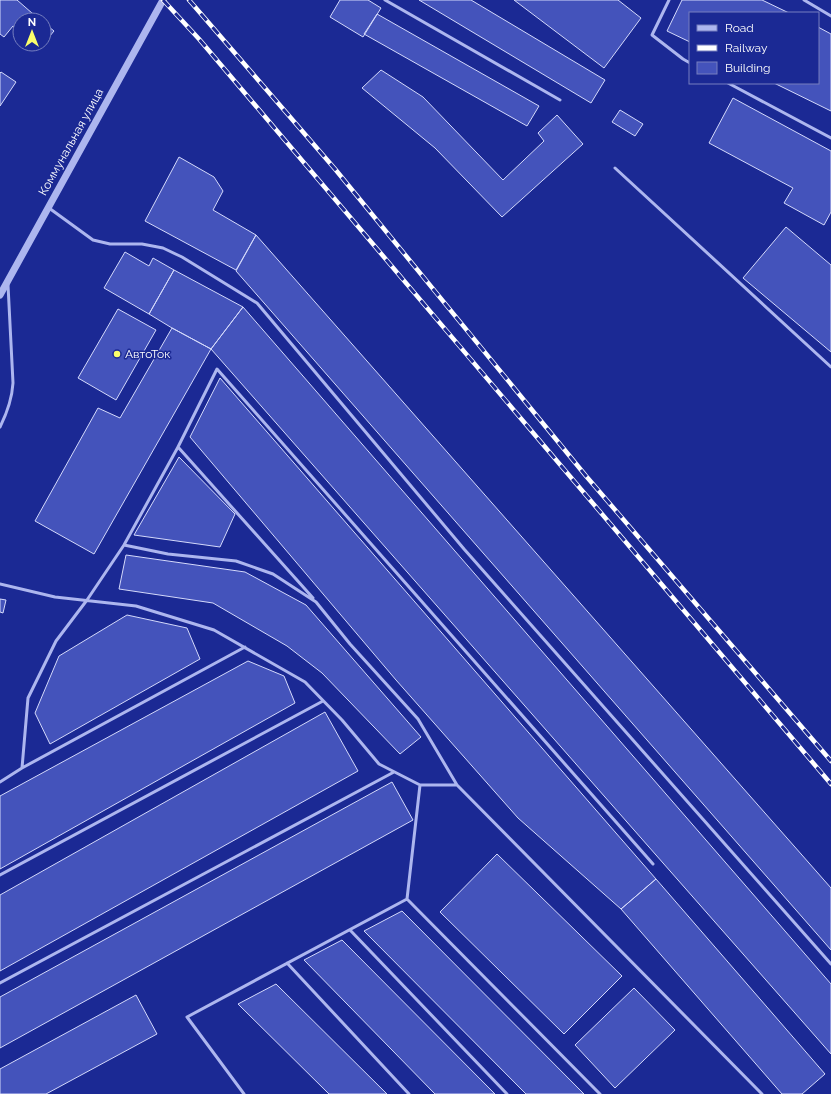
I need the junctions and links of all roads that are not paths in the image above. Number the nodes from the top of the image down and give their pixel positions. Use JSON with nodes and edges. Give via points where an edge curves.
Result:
{"nodes":[{"id":1,"x":163,"y":0,"type":"edge"},
{"id":2,"x":385,"y":0,"type":"edge"},
{"id":3,"x":669,"y":0,"type":"edge"},
{"id":4,"x":804,"y":0,"type":"edge"},
{"id":5,"x":831,"y":16,"type":"edge"},
{"id":6,"x":689,"y":62,"type":"edge"},
{"id":7,"x":730,"y":84,"type":"edge"},
{"id":8,"x":560,"y":100,"type":"dead end"},
{"id":9,"x":831,"y":138,"type":"edge"},
{"id":10,"x":616,"y":168,"type":"dead end"},
{"id":11,"x":48,"y":207,"type":"junction"},
{"id":12,"x":8,"y":281,"type":"junction"},
{"id":13,"x":0,"y":295,"type":"edge"},
{"id":14,"x":831,"y":367,"type":"edge"},
{"id":15,"x":0,"y":427,"type":"edge"},
{"id":16,"x":178,"y":447,"type":"junction"},
{"id":17,"x":124,"y":545,"type":"junction"},
{"id":18,"x":0,"y":584,"type":"edge"},
{"id":19,"x":88,"y":600,"type":"junction"},
{"id":20,"x":316,"y":602,"type":"junction"},
{"id":21,"x":245,"y":647,"type":"junction"},
{"id":22,"x":323,"y":701,"type":"junction"},
{"id":23,"x":22,"y":768,"type":"junction"},
{"id":24,"x":394,"y":772,"type":"junction"},
{"id":25,"x":0,"y":782,"type":"edge"},
{"id":26,"x":420,"y":785,"type":"junction"},
{"id":27,"x":457,"y":785,"type":"junction"},
{"id":28,"x":653,"y":864,"type":"dead end"},
{"id":29,"x":0,"y":875,"type":"edge"},
{"id":30,"x":407,"y":899,"type":"junction"},
{"id":31,"x":350,"y":930,"type":"junction"},
{"id":32,"x":288,"y":963,"type":"junction"},
{"id":33,"x":831,"y":964,"type":"edge"},
{"id":34,"x":0,"y":983,"type":"edge"},
{"id":35,"x":244,"y":1094,"type":"edge"},
{"id":36,"x":409,"y":1094,"type":"edge"},
{"id":37,"x":507,"y":1094,"type":"edge"},
{"id":38,"x":600,"y":1094,"type":"edge"},
{"id":39,"x":762,"y":1094,"type":"edge"}],
"edges":[{"from":1,"to":11,"type":"street","name":"Коммунальная улица"},
{"from":2,"to":8,"type":"lane"},
{"from":3,"to":6,"type":"lane","via":[[652,35]]},
{"from":4,"to":5,"type":"lane"},
{"from":7,"to":9,"type":"lane"},
{"from":10,"to":14,"type":"lane"},
{"from":11,"to":12,"type":"street","name":"Коммунальная улица"},
{"from":11,"to":33,"type":"lane","via":[[93,240],[110,244],[142,244],[163,248],[257,303],[464,549]]},
{"from":12,"to":13,"type":"street","name":"Коммунальная улица"},
{"from":12,"to":15,"type":"lane","via":[[13,383],[12,395]]},
{"from":16,"to":17,"type":"lane"},
{"from":16,"to":20,"type":"lane"},
{"from":16,"to":28,"type":"lane","via":[[217,369]]},
{"from":17,"to":19,"type":"lane"},
{"from":17,"to":20,"type":"lane","via":[[168,554],[236,561],[273,574]]},
{"from":18,"to":19,"type":"lane","via":[[55,597]]},
{"from":19,"to":21,"type":"lane","via":[[136,606],[214,630]]},
{"from":19,"to":23,"type":"lane","via":[[56,641],[28,698]]},
{"from":20,"to":27,"type":"lane","via":[[418,719]]},
{"from":21,"to":22,"type":"lane","via":[[305,682]]},
{"from":21,"to":23,"type":"lane"},
{"from":22,"to":24,"type":"lane","via":[[379,764]]},
{"from":22,"to":29,"type":"lane"},
{"from":23,"to":25,"type":"lane"},
{"from":24,"to":26,"type":"lane"},
{"from":24,"to":34,"type":"lane"},
{"from":26,"to":27,"type":"lane"},
{"from":26,"to":30,"type":"lane"},
{"from":27,"to":39,"type":"lane"},
{"from":30,"to":31,"type":"lane"},
{"from":30,"to":38,"type":"lane"},
{"from":31,"to":32,"type":"lane"},
{"from":31,"to":37,"type":"lane"},
{"from":32,"to":35,"type":"lane","via":[[187,1017]]},
{"from":32,"to":36,"type":"lane"}]}
